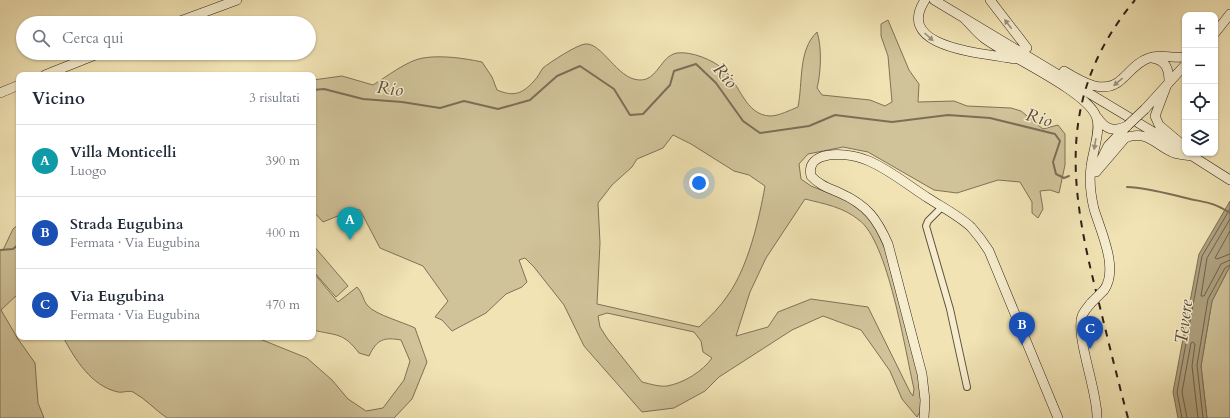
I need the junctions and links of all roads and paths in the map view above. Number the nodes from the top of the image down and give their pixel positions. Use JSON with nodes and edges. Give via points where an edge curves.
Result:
{"nodes":[{"id":1,"x":237,"y":0,"type":"edge"},
{"id":2,"x":934,"y":0,"type":"edge"},
{"id":3,"x":990,"y":0,"type":"edge"},
{"id":4,"x":924,"y":1,"type":"edge"},
{"id":5,"x":1230,"y":14,"type":"edge"},
{"id":6,"x":195,"y":16,"type":"edge"},
{"id":7,"x":964,"y":18,"type":"junction"},
{"id":8,"x":1218,"y":29,"type":"edge"},
{"id":9,"x":1027,"y":48,"type":"junction"},
{"id":10,"x":1148,"y":58,"type":"junction"},
{"id":11,"x":1182,"y":58,"type":"edge"},
{"id":12,"x":82,"y":60,"type":"edge"},
{"id":13,"x":1021,"y":60,"type":"junction"},
{"id":14,"x":1182,"y":68,"type":"edge"},
{"id":15,"x":52,"y":72,"type":"edge"},
{"id":16,"x":1066,"y":72,"type":"junction"},
{"id":17,"x":1060,"y":83,"type":"junction"},
{"id":18,"x":1168,"y":84,"type":"junction"},
{"id":19,"x":16,"y":86,"type":"edge"},
{"id":20,"x":0,"y":93,"type":"edge"},
{"id":21,"x":1119,"y":111,"type":"junction"},
{"id":22,"x":1097,"y":117,"type":"junction"},
{"id":23,"x":1128,"y":125,"type":"junction"},
{"id":24,"x":1182,"y":144,"type":"edge"},
{"id":25,"x":1182,"y":149,"type":"edge"},
{"id":26,"x":1182,"y":153,"type":"edge"},
{"id":27,"x":1193,"y":156,"type":"edge"},
{"id":28,"x":1096,"y":172,"type":"junction"},
{"id":29,"x":1230,"y":180,"type":"edge"},
{"id":30,"x":1091,"y":189,"type":"junction"},
{"id":31,"x":942,"y":207,"type":"junction"},
{"id":32,"x":967,"y":387,"type":"dead end"},
{"id":33,"x":924,"y":418,"type":"edge"},
{"id":34,"x":1058,"y":418,"type":"edge"},
{"id":35,"x":1097,"y":418,"type":"edge"}],
"edges":[{"from":1,"to":6,"type":"street"},
{"from":2,"to":7,"type":"street"},
{"from":9,"to":3,"type":"street","one_way":true},
{"from":4,"to":13,"type":"street","one_way":true,"via":[[918,14],[919,25],[934,41],[946,46]]},
{"from":5,"to":8,"type":"street"},
{"from":7,"to":9,"type":"street","via":[[989,26]]},
{"from":7,"to":13,"type":"street","via":[[985,39]]},
{"from":7,"to":21,"type":"street"},
{"from":9,"to":16,"type":"street"},
{"from":10,"to":11,"type":"street","via":[[1158,55]]},
{"from":10,"to":16,"type":"street","one_way":true,"via":[[1136,64],[1109,88],[1095,86]]},
{"from":10,"to":18,"type":"street","via":[[1158,59],[1166,65],[1169,70]]},
{"from":12,"to":15,"type":"street"},
{"from":13,"to":17,"type":"street"},
{"from":14,"to":18,"type":"street"},
{"from":16,"to":21,"type":"street","via":[[1102,95]]},
{"from":17,"to":21,"type":"street","via":[[1094,104]]},
{"from":17,"to":22,"type":"street","via":[[1091,106]]},
{"from":18,"to":23,"type":"street","bridge":true},
{"from":18,"to":24,"type":"street","via":[[1155,116],[1159,125]]},
{"from":19,"to":20,"type":"street"},
{"from":21,"to":25,"type":"street"},
{"from":22,"to":23,"type":"street","via":[[1103,126],[1109,129],[1119,129]]},
{"from":22,"to":30,"type":"street","one_way":true,"via":[[1096,142],[1090,167]]},
{"from":23,"to":28,"type":"street","via":[[1108,146]]},
{"from":26,"to":28,"type":"street","via":[[1174,152],[1144,135],[1132,135],[1125,138]]},
{"from":27,"to":29,"type":"street"},
{"from":28,"to":30,"type":"street"},
{"from":30,"to":35,"type":"street","bridge":true,"via":[[1093,205],[1111,265],[1110,279],[1104,290],[1082,316],[1081,329],[1097,405]]},
{"from":31,"to":32,"type":"street","via":[[928,220],[926,226],[950,309]]},
{"from":31,"to":33,"type":"street","via":[[868,161],[833,155],[815,160],[810,169],[810,176],[817,183],[863,205],[880,225],[896,271],[922,374]]},
{"from":31,"to":34,"type":"street","via":[[970,226],[990,251]]}]}
